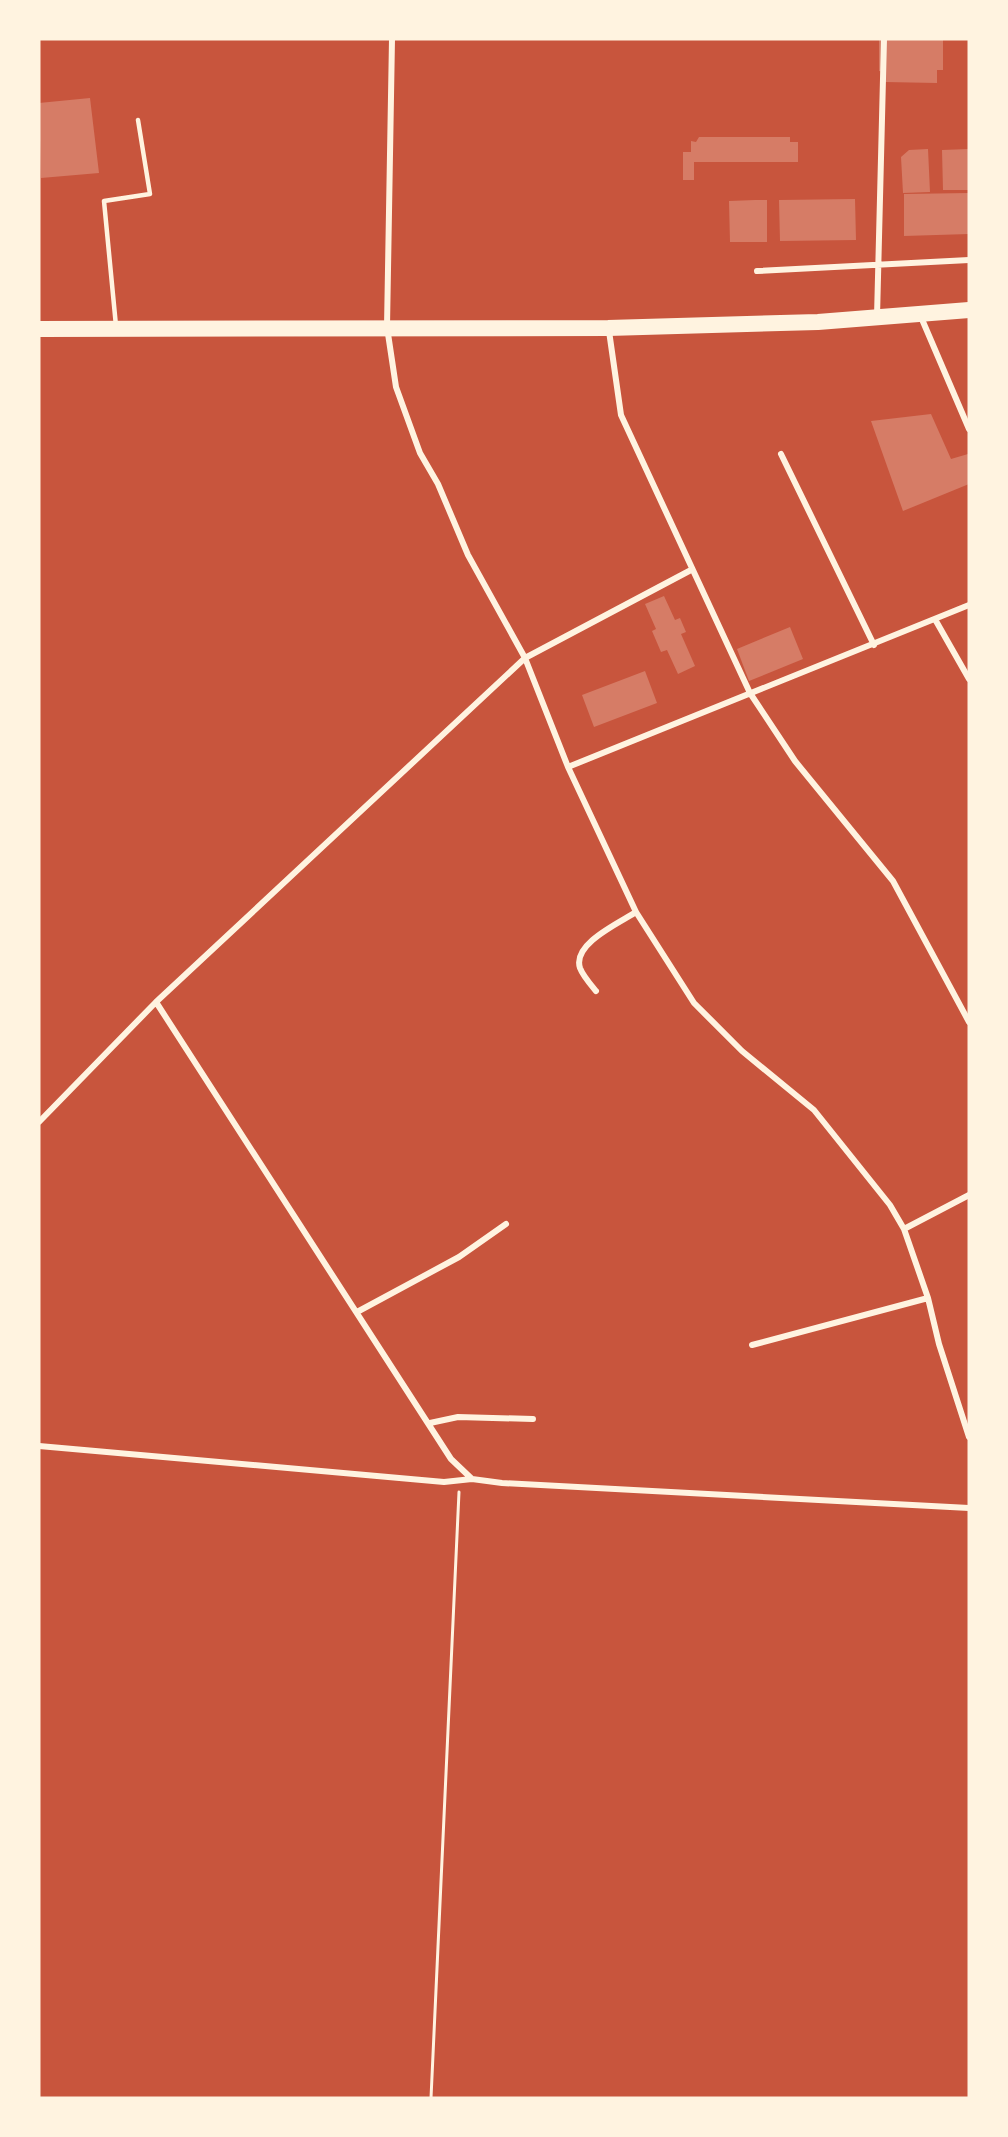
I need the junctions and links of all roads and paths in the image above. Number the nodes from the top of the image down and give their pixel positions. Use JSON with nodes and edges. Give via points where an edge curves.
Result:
{"nodes":[{"id":1,"x":392,"y":39,"type":"edge"},
{"id":2,"x":884,"y":39,"type":"edge"},
{"id":3,"x":138,"y":120,"type":"dead end"},
{"id":4,"x":969,"y":260,"type":"edge"},
{"id":5,"x":878,"y":265,"type":"junction"},
{"id":6,"x":757,"y":271,"type":"dead end"},
{"id":7,"x":969,"y":310,"type":"edge"},
{"id":8,"x":920,"y":316,"type":"junction"},
{"id":9,"x":877,"y":318,"type":"junction"},
{"id":10,"x":387,"y":327,"type":"junction"},
{"id":11,"x":608,"y":328,"type":"junction"},
{"id":12,"x":39,"y":329,"type":"edge"},
{"id":13,"x":116,"y":329,"type":"junction"},
{"id":14,"x":969,"y":429,"type":"edge"},
{"id":15,"x":781,"y":454,"type":"dead end"},
{"id":16,"x":691,"y":570,"type":"junction"},
{"id":17,"x":969,"y":606,"type":"edge"},
{"id":18,"x":936,"y":621,"type":"junction"},
{"id":19,"x":874,"y":645,"type":"junction"},
{"id":20,"x":525,"y":658,"type":"junction"},
{"id":21,"x":969,"y":679,"type":"edge"},
{"id":22,"x":750,"y":693,"type":"junction"},
{"id":23,"x":568,"y":767,"type":"junction"},
{"id":24,"x":636,"y":912,"type":"junction"},
{"id":25,"x":596,"y":992,"type":"dead end"},
{"id":26,"x":156,"y":1002,"type":"junction"},
{"id":27,"x":969,"y":1022,"type":"edge"},
{"id":28,"x":39,"y":1122,"type":"edge"},
{"id":29,"x":969,"y":1195,"type":"edge"},
{"id":30,"x":506,"y":1224,"type":"dead end"},
{"id":31,"x":903,"y":1229,"type":"junction"},
{"id":32,"x":928,"y":1298,"type":"junction"},
{"id":33,"x":357,"y":1312,"type":"junction"},
{"id":34,"x":752,"y":1345,"type":"dead end"},
{"id":35,"x":533,"y":1419,"type":"dead end"},
{"id":36,"x":430,"y":1423,"type":"junction"},
{"id":37,"x":969,"y":1437,"type":"edge"},
{"id":38,"x":39,"y":1446,"type":"edge"},
{"id":39,"x":472,"y":1479,"type":"junction"},
{"id":40,"x":459,"y":1482,"type":"junction"},
{"id":41,"x":969,"y":1508,"type":"edge"},
{"id":42,"x":431,"y":2098,"type":"edge"}],
"edges":[{"from":1,"to":10,"type":"street"},
{"from":2,"to":5,"type":"street"},
{"from":3,"to":13,"type":"lane","via":[[150,194],[104,201]]},
{"from":4,"to":5,"type":"street"},
{"from":5,"to":6,"type":"street"},
{"from":5,"to":9,"type":"street"},
{"from":7,"to":8,"type":"highway"},
{"from":8,"to":9,"type":"highway"},
{"from":8,"to":14,"type":"street"},
{"from":9,"to":11,"type":"highway"},
{"from":10,"to":11,"type":"highway"},
{"from":10,"to":13,"type":"highway"},
{"from":10,"to":20,"type":"street","via":[[396,387],[420,453],[438,484],[468,555]]},
{"from":11,"to":16,"type":"street","via":[[621,415]]},
{"from":12,"to":13,"type":"highway"},
{"from":15,"to":19,"type":"street"},
{"from":16,"to":20,"type":"street"},
{"from":16,"to":22,"type":"street"},
{"from":17,"to":18,"type":"street"},
{"from":18,"to":19,"type":"street"},
{"from":18,"to":21,"type":"street"},
{"from":19,"to":22,"type":"street"},
{"from":20,"to":23,"type":"street"},
{"from":20,"to":26,"type":"street"},
{"from":22,"to":23,"type":"street"},
{"from":22,"to":27,"type":"street","via":[[795,761],[893,881]]},
{"from":23,"to":24,"type":"street"},
{"from":24,"to":25,"type":"street","via":[[585,947],[580,970]]},
{"from":24,"to":31,"type":"street","via":[[694,1003],[742,1052],[814,1110],[890,1205]]},
{"from":26,"to":28,"type":"street"},
{"from":26,"to":33,"type":"street"},
{"from":29,"to":31,"type":"street"},
{"from":30,"to":33,"type":"street","via":[[429,1276]]},
{"from":31,"to":32,"type":"street"},
{"from":32,"to":34,"type":"street"},
{"from":32,"to":37,"type":"street"},
{"from":33,"to":36,"type":"street"},
{"from":35,"to":36,"type":"street","via":[[458,1417]]},
{"from":36,"to":39,"type":"street","via":[[451,1459]]},
{"from":38,"to":40,"type":"street"},
{"from":39,"to":40,"type":"street"},
{"from":39,"to":41,"type":"street"},
{"from":40,"to":42,"type":"path"}]}
